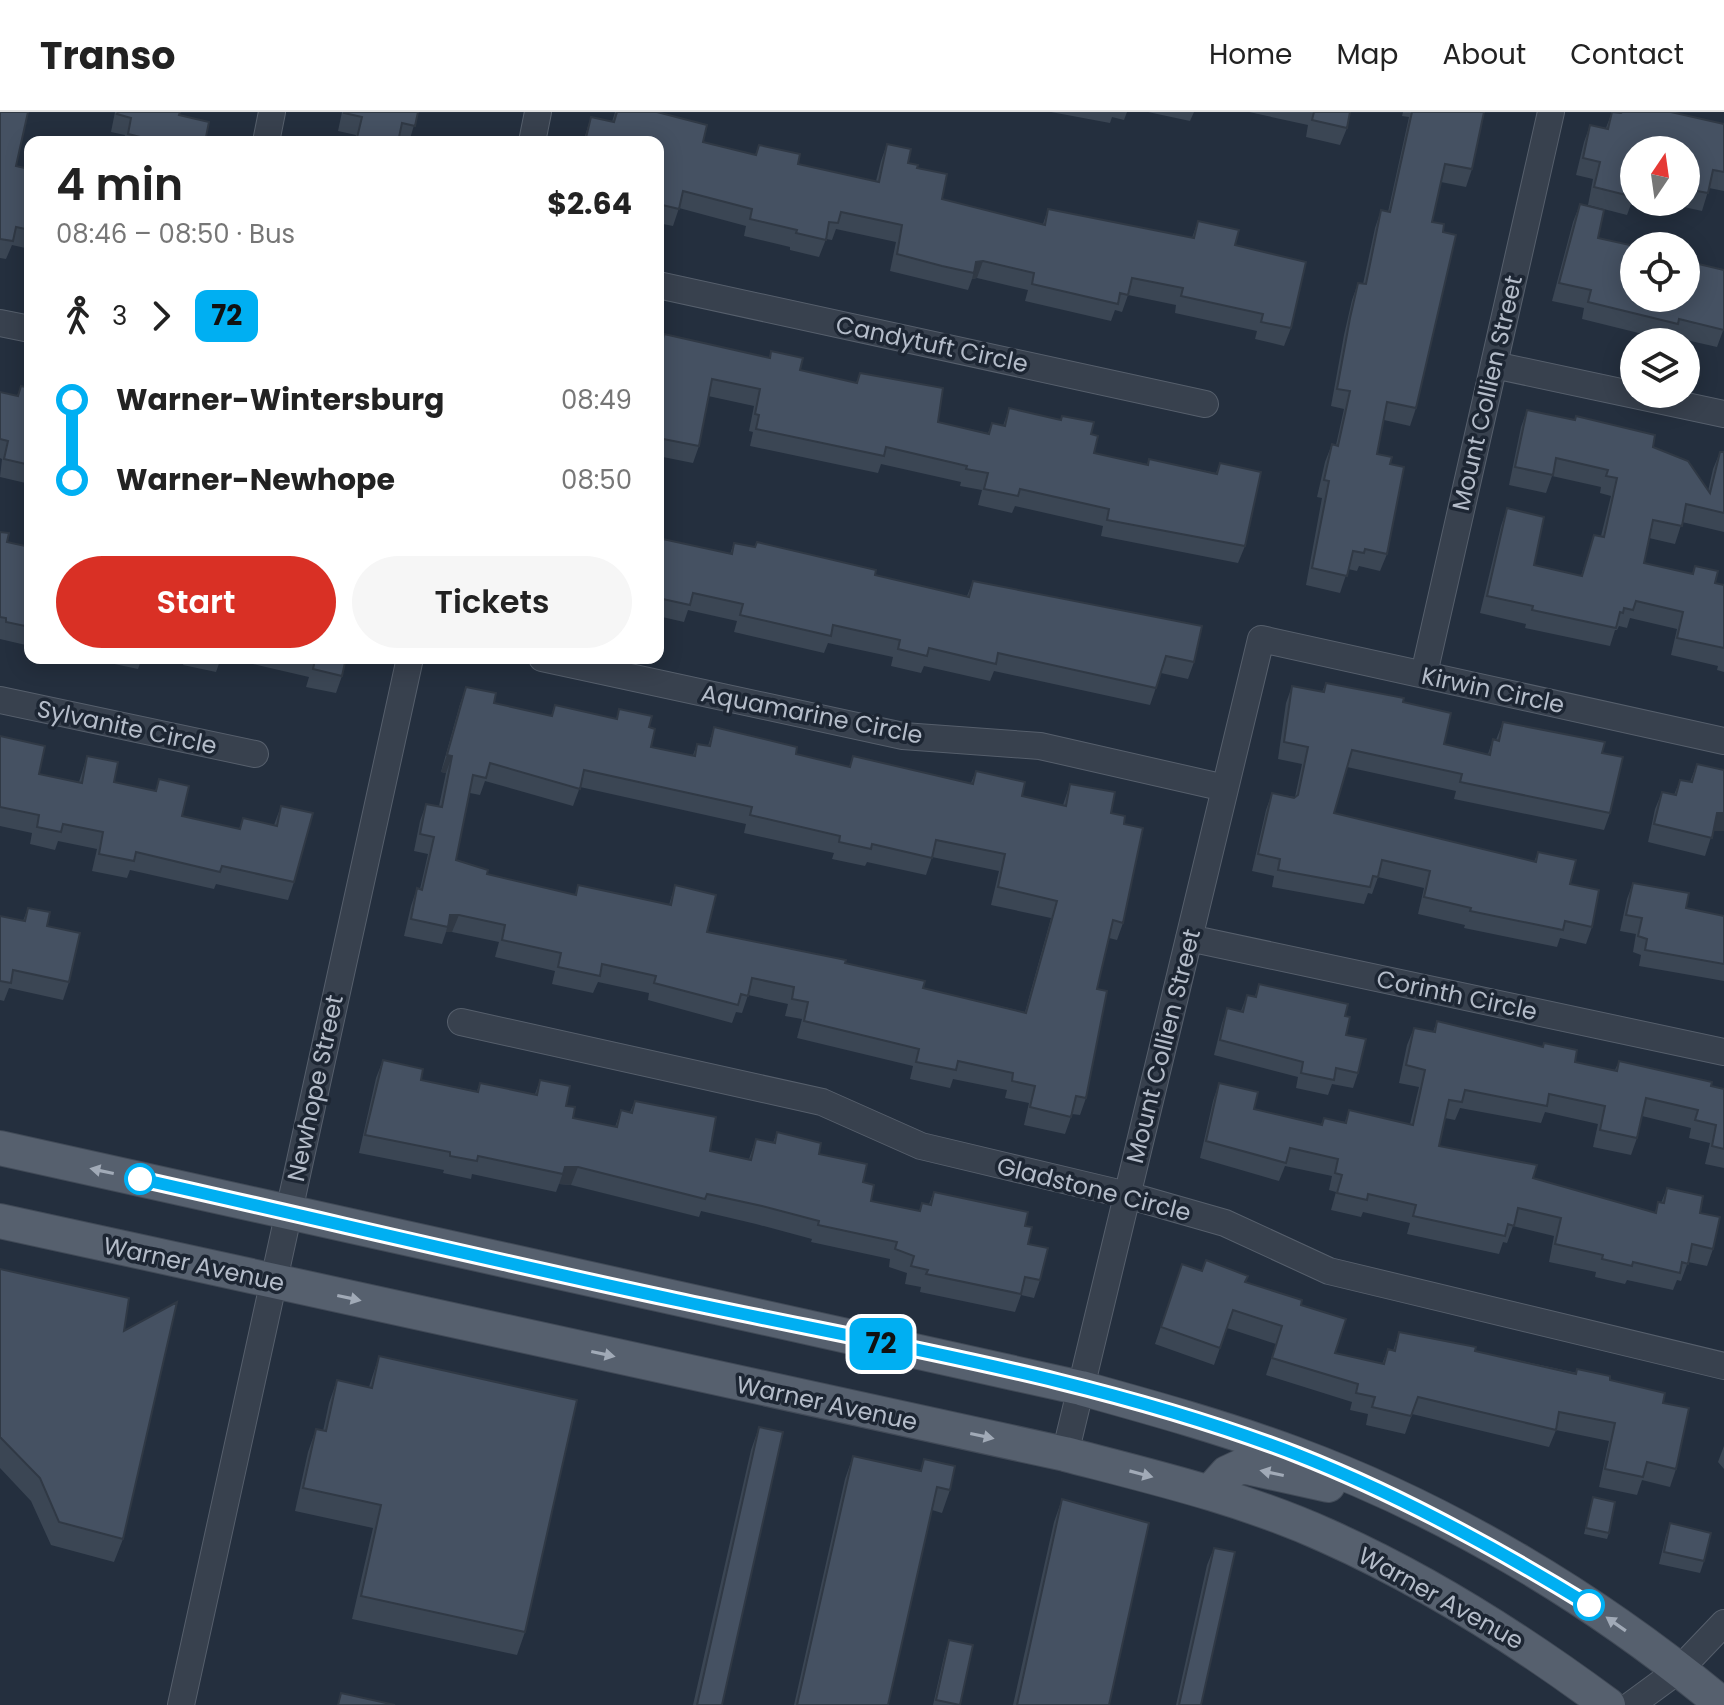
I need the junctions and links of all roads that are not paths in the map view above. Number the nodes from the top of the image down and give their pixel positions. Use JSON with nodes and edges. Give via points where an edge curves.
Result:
{"nodes":[{"id":1,"x":272,"y":112,"type":"edge"},
{"id":2,"x":538,"y":112,"type":"edge"},
{"id":3,"x":1551,"y":112,"type":"edge"},
{"id":4,"x":267,"y":136,"type":"edge"},
{"id":5,"x":533,"y":136,"type":"edge"},
{"id":6,"x":664,"y":286,"type":"edge"},
{"id":7,"x":0,"y":323,"type":"edge"},
{"id":8,"x":24,"y":328,"type":"edge"},
{"id":9,"x":1494,"y":365,"type":"junction"},
{"id":10,"x":1205,"y":404,"type":"dead end"},
{"id":11,"x":1724,"y":414,"type":"edge"},
{"id":12,"x":1261,"y":639,"type":"joint"},
{"id":13,"x":409,"y":664,"type":"edge"},
{"id":14,"x":570,"y":664,"type":"edge"},
{"id":15,"x":1424,"y":674,"type":"junction"},
{"id":16,"x":0,"y":700,"type":"edge"},
{"id":17,"x":1724,"y":741,"type":"edge"},
{"id":18,"x":255,"y":754,"type":"dead end"},
{"id":19,"x":1225,"y":788,"type":"junction"},
{"id":20,"x":1189,"y":938,"type":"junction"},
{"id":21,"x":461,"y":1022,"type":"dead end"},
{"id":22,"x":1724,"y":1052,"type":"edge"},
{"id":23,"x":0,"y":1148,"type":"edge"},
{"id":24,"x":1127,"y":1195,"type":"junction"},
{"id":25,"x":288,"y":1212,"type":"junction"},
{"id":26,"x":0,"y":1221,"type":"edge"},
{"id":27,"x":273,"y":1281,"type":"junction"},
{"id":28,"x":1724,"y":1366,"type":"edge"},
{"id":29,"x":1081,"y":1388,"type":"junction"},
{"id":30,"x":1065,"y":1454,"type":"junction"},
{"id":31,"x":1210,"y":1492,"type":"junction"},
{"id":32,"x":1403,"y":1501,"type":"junction"},
{"id":33,"x":1724,"y":1623,"type":"edge"},
{"id":34,"x":1680,"y":1669,"type":"junction"},
{"id":35,"x":181,"y":1705,"type":"edge"},
{"id":36,"x":1608,"y":1705,"type":"edge"},
{"id":37,"x":1631,"y":1705,"type":"edge"},
{"id":38,"x":1723,"y":1705,"type":"edge"}],
"edges":[{"from":1,"to":4,"type":"street"},
{"from":2,"to":5,"type":"street"},
{"from":3,"to":9,"type":"street","name":"Mount Collien Street"},
{"from":6,"to":10,"type":"street","name":"Candytuft Circle"},
{"from":7,"to":8,"type":"street"},
{"from":9,"to":11,"type":"street"},
{"from":9,"to":15,"type":"street","name":"Mount Collien Street"},
{"from":12,"to":15,"type":"street","name":"Kirwin Circle"},
{"from":12,"to":19,"type":"street","name":"Mount Collien Street"},
{"from":13,"to":25,"type":"street","name":"Newhope Street"},
{"from":14,"to":19,"type":"street","name":"Aquamarine Circle","via":[[903,736],[1040,746]]},
{"from":15,"to":17,"type":"street","name":"Kirwin Circle"},
{"from":16,"to":18,"type":"street","name":"Sylvanite Circle"},
{"from":19,"to":20,"type":"street","name":"Mount Collien Street"},
{"from":20,"to":22,"type":"street","name":"Corinth Circle"},
{"from":20,"to":24,"type":"street","name":"Mount Collien Street"},
{"from":21,"to":24,"type":"street","name":"Gladstone Circle","via":[[822,1102],[921,1146]]},
{"from":25,"to":23,"type":"main road","one_way":true},
{"from":24,"to":28,"type":"street","name":"Gladstone Circle","via":[[1225,1223],[1329,1271]]},
{"from":24,"to":29,"type":"street","name":"Mount Collien Street"},
{"from":25,"to":27,"type":"street","name":"Newhope Street"},
{"from":25,"to":29,"type":"main road"},
{"from":26,"to":27,"type":"main road","name":"Warner Avenue"},
{"from":27,"to":30,"type":"main road","name":"Warner Avenue","one_way":true},
{"from":27,"to":35,"type":"street","name":"Newhope Street"},
{"from":29,"to":30,"type":"street","name":"Mount Collien Street"},
{"from":29,"to":32,"type":"main road","via":[[1298,1455]]},
{"from":30,"to":31,"type":"main road","name":"Warner Avenue","one_way":true},
{"from":32,"to":31,"type":"main road","one_way":true,"via":[[1242,1466],[1227,1473]]},
{"from":31,"to":36,"type":"main road","name":"Warner Avenue","via":[[1326,1535],[1441,1592],[1537,1652]]},
{"from":34,"to":32,"type":"main road","one_way":true,"via":[[1573,1595]]},
{"from":33,"to":34,"type":"street"},
{"from":34,"to":37,"type":"street"},
{"from":34,"to":38,"type":"main road"}]}
